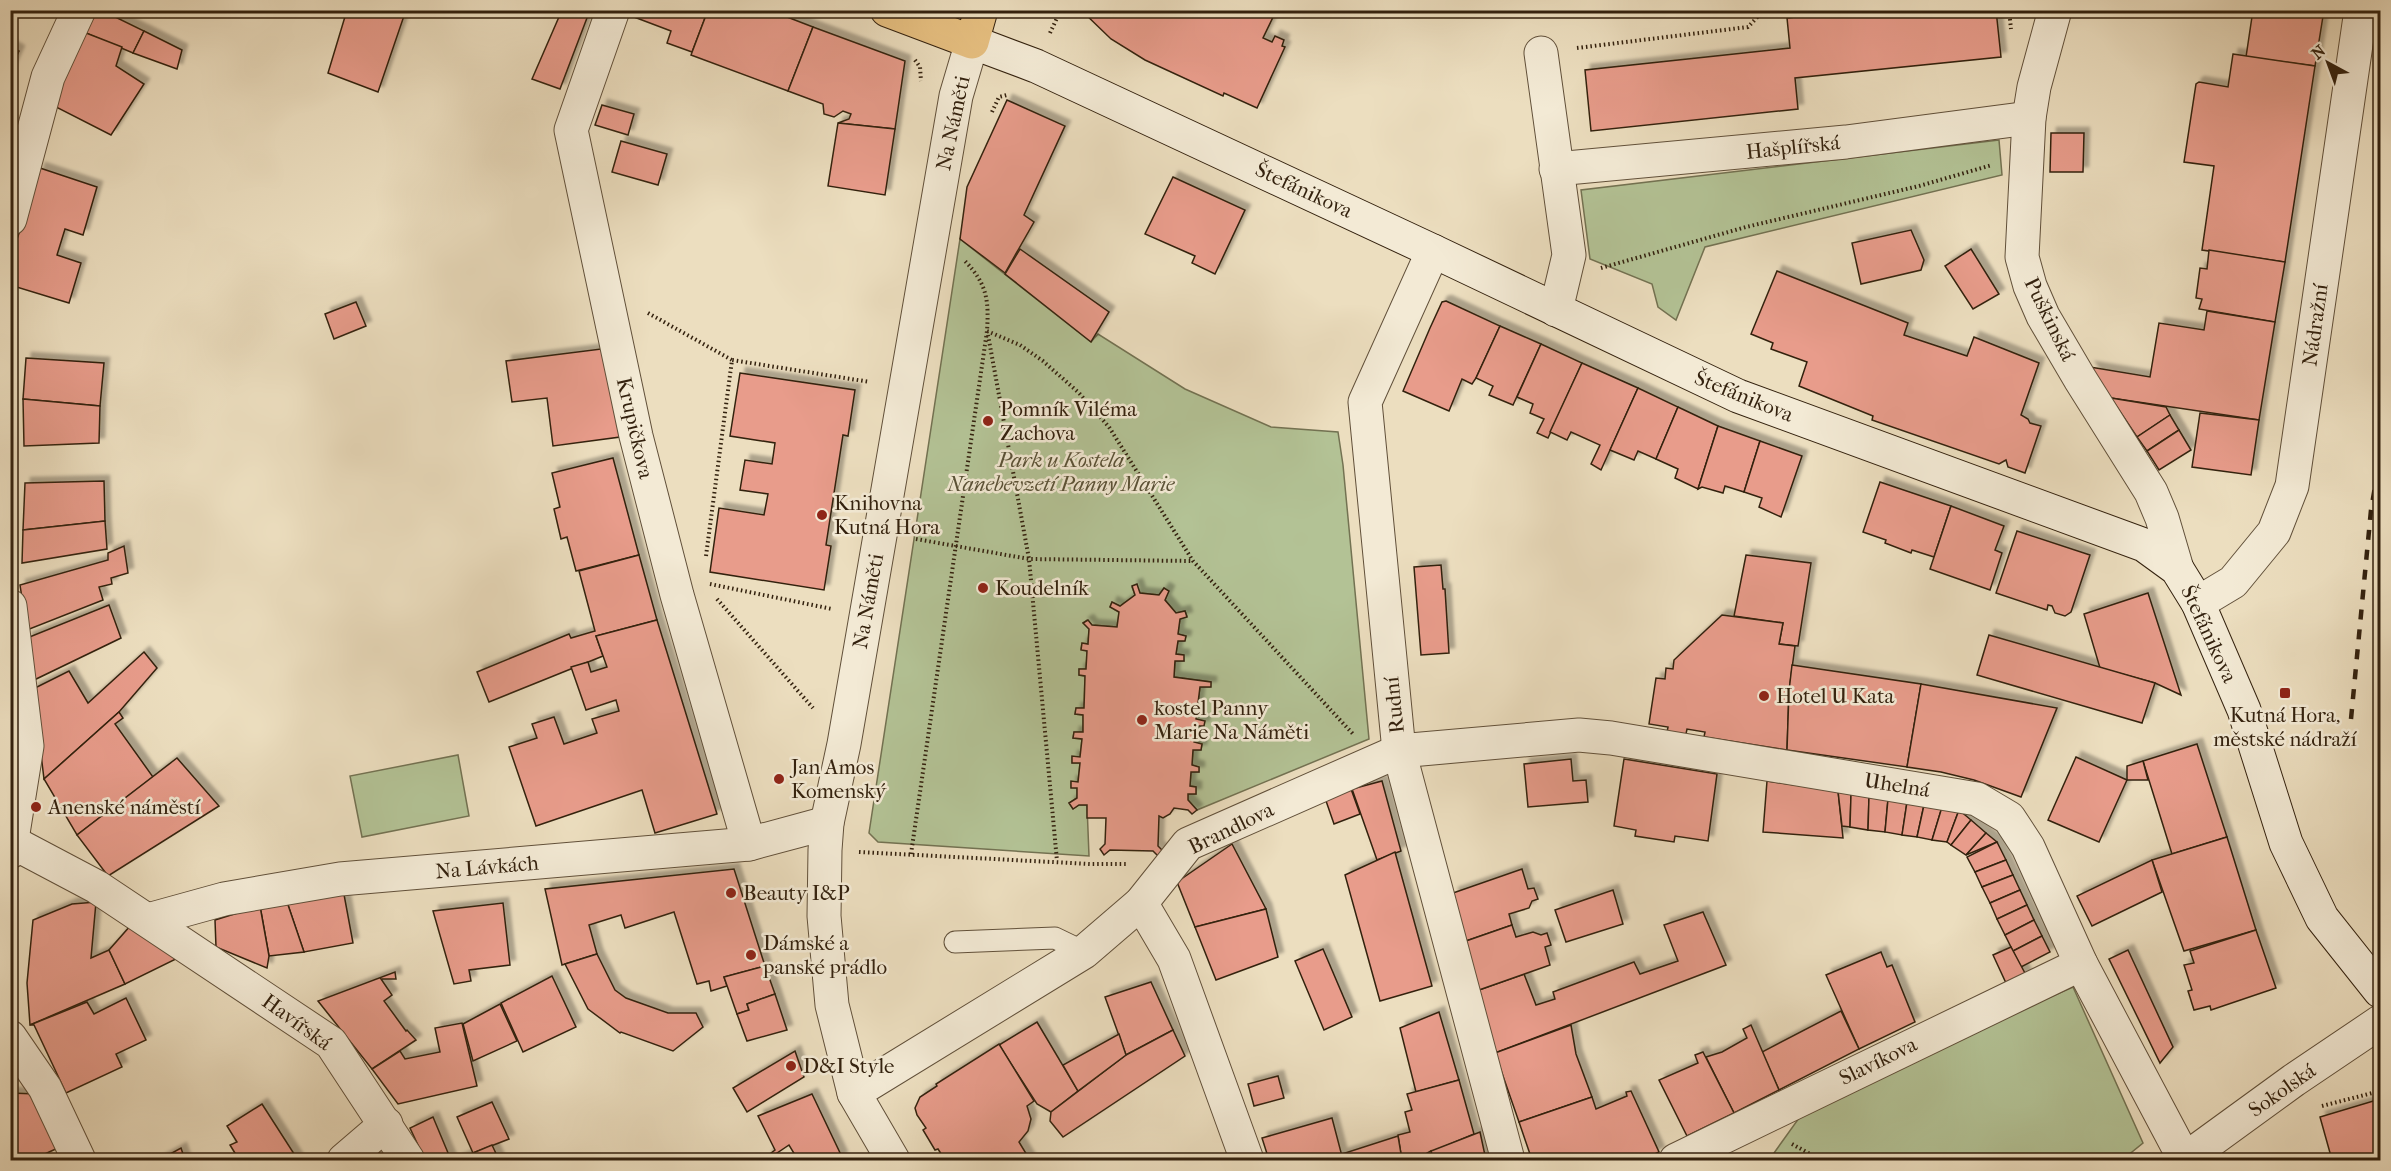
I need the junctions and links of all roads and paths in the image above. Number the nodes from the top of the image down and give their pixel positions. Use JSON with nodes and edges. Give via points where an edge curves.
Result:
{"nodes":[{"id":1,"x":79,"y":10,"type":"edge"},
{"id":2,"x":613,"y":10,"type":"edge"},
{"id":3,"x":887,"y":10,"type":"edge"},
{"id":4,"x":981,"y":10,"type":"edge"},
{"id":5,"x":1764,"y":10,"type":"edge"},
{"id":6,"x":2055,"y":10,"type":"edge"},
{"id":7,"x":2361,"y":10,"type":"edge"},
{"id":8,"x":1057,"y":18,"type":"dead end"},
{"id":9,"x":1642,"y":39,"type":"dead end"},
{"id":10,"x":972,"y":42,"type":"junction"},
{"id":11,"x":1047,"y":42,"type":"dead end"},
{"id":12,"x":1540,"y":53,"type":"dead end"},
{"id":13,"x":906,"y":57,"type":"dead end"},
{"id":14,"x":921,"y":82,"type":"dead end"},
{"id":15,"x":2029,"y":117,"type":"junction"},
{"id":16,"x":2027,"y":155,"type":"junction"},
{"id":17,"x":1556,"y":169,"type":"junction"},
{"id":18,"x":10,"y":219,"type":"edge"},
{"id":19,"x":1433,"y":251,"type":"junction"},
{"id":20,"x":963,"y":259,"type":"dead end"},
{"id":21,"x":1634,"y":259,"type":"dead end"},
{"id":22,"x":642,"y":309,"type":"dead end"},
{"id":23,"x":1556,"y":310,"type":"junction"},
{"id":24,"x":987,"y":331,"type":"junction"},
{"id":25,"x":732,"y":360,"type":"junction"},
{"id":26,"x":906,"y":388,"type":"junction"},
{"id":27,"x":957,"y":545,"type":"junction"},
{"id":28,"x":706,"y":559,"type":"dead end"},
{"id":29,"x":1029,"y":559,"type":"junction"},
{"id":30,"x":1192,"y":561,"type":"junction"},
{"id":31,"x":2177,"y":569,"type":"junction"},
{"id":32,"x":2198,"y":603,"type":"junction"},
{"id":33,"x":10,"y":606,"type":"edge"},
{"id":34,"x":866,"y":616,"type":"junction"},
{"id":35,"x":844,"y":744,"type":"junction"},
{"id":36,"x":1399,"y":751,"type":"junction"},
{"id":37,"x":1369,"y":764,"type":"junction"},
{"id":38,"x":826,"y":836,"type":"junction"},
{"id":39,"x":749,"y":844,"type":"junction"},
{"id":40,"x":11,"y":845,"type":"edge"},
{"id":41,"x":911,"y":854,"type":"junction"},
{"id":42,"x":1057,"y":861,"type":"junction"},
{"id":43,"x":1128,"y":864,"type":"dead end"},
{"id":44,"x":1141,"y":903,"type":"junction"},
{"id":45,"x":148,"y":920,"type":"junction"},
{"id":46,"x":955,"y":942,"type":"dead end"},
{"id":47,"x":1084,"y":952,"type":"junction"},
{"id":48,"x":2082,"y":964,"type":"junction"},
{"id":49,"x":2380,"y":991,"type":"edge"},
{"id":50,"x":2380,"y":1022,"type":"edge"},
{"id":51,"x":10,"y":1037,"type":"edge"},
{"id":52,"x":2380,"y":1091,"type":"edge"},
{"id":53,"x":854,"y":1092,"type":"junction"},
{"id":54,"x":2316,"y":1108,"type":"dead end"},
{"id":55,"x":386,"y":1124,"type":"junction"},
{"id":56,"x":2185,"y":1160,"type":"edge"},
{"id":57,"x":79,"y":1161,"type":"edge"},
{"id":58,"x":344,"y":1161,"type":"edge"},
{"id":59,"x":408,"y":1161,"type":"edge"},
{"id":60,"x":893,"y":1161,"type":"edge"},
{"id":61,"x":1247,"y":1161,"type":"edge"},
{"id":62,"x":1508,"y":1161,"type":"edge"},
{"id":63,"x":1676,"y":1161,"type":"edge"}],
"edges":[{"from":1,"to":18,"type":"street","via":[[48,77]]},
{"from":2,"to":39,"type":"street","name":"Krupičkova","via":[[571,130],[636,436]]},
{"from":3,"to":10,"type":"main road","name":"Štefánikova"},
{"from":4,"to":10,"type":"main road"},
{"from":5,"to":9,"type":"path","via":[[1748,27]]},
{"from":6,"to":15,"type":"street","name":"Puškinská"},
{"from":7,"to":32,"type":"street","name":"Nádražní","via":[[2292,486],[2274,532],[2233,582]]},
{"from":8,"to":11,"type":"path"},
{"from":10,"to":19,"type":"street","name":"Štefánikova","via":[[1036,66]]},
{"from":10,"to":26,"type":"street","name":"Na Náměti","via":[[956,96]]},
{"from":12,"to":17,"type":"street"},
{"from":13,"to":14,"type":"path","via":[[920,67]]},
{"from":15,"to":16,"type":"street","name":"Puškinská"},
{"from":15,"to":17,"type":"street","name":"Hašplířská","via":[[1846,142]]},
{"from":16,"to":21,"type":"path"},
{"from":16,"to":31,"type":"street","name":"Puškinská","via":[[2022,258],[2030,286],[2080,379],[2151,492]]},
{"from":17,"to":23,"type":"street","via":[[1569,255]]},
{"from":19,"to":23,"type":"street","name":"Štefánikova"},
{"from":19,"to":36,"type":"street","name":"Rudní","via":[[1365,402]]},
{"from":20,"to":24,"type":"path","via":[[984,287]]},
{"from":22,"to":25,"type":"path"},
{"from":23,"to":31,"type":"street","name":"Štefánikova","via":[[1738,396],[2144,545]]},
{"from":24,"to":27,"type":"path"},
{"from":24,"to":29,"type":"path"},
{"from":24,"to":30,"type":"path","via":[[1020,345],[1043,361],[1101,418]]},
{"from":25,"to":26,"type":"path"},
{"from":25,"to":28,"type":"path"},
{"from":26,"to":34,"type":"street","name":"Na Náměti"},
{"from":27,"to":29,"type":"path"},
{"from":27,"to":41,"type":"path"},
{"from":29,"to":30,"type":"path"},
{"from":29,"to":42,"type":"path"},
{"from":30,"to":37,"type":"path","via":[[1352,733]]},
{"from":31,"to":32,"type":"street","name":"Štefánikova"},
{"from":32,"to":49,"type":"street","name":"Štefánikova","via":[[2244,710],[2286,843],[2322,918]]},
{"from":33,"to":40,"type":"street","via":[[27,746]]},
{"from":34,"to":35,"type":"street","name":"Na Náměti"},
{"from":34,"to":35,"type":"path","via":[[703,582]]},
{"from":35,"to":38,"type":"street","name":"Na Náměti"},
{"from":36,"to":37,"type":"street","name":"Brandlova"},
{"from":36,"to":48,"type":"street","name":"Uhelná","via":[[1579,735],[1977,799],[2009,818],[2028,847]]},
{"from":36,"to":62,"type":"street","name":"Rudní"},
{"from":37,"to":44,"type":"street","name":"Brandlova","via":[[1188,844]]},
{"from":38,"to":39,"type":"street","name":"Na Lávkách"},
{"from":38,"to":41,"type":"path"},
{"from":38,"to":53,"type":"street","name":"Na Náměti","via":[[824,916],[832,1005]]},
{"from":39,"to":45,"type":"street","name":"Na Lávkách","via":[[340,879],[224,899]]},
{"from":40,"to":45,"type":"street","via":[[97,887]]},
{"from":41,"to":42,"type":"path"},
{"from":42,"to":43,"type":"path"},
{"from":44,"to":47,"type":"street"},
{"from":44,"to":61,"type":"street","via":[[1174,959]]},
{"from":45,"to":55,"type":"street","name":"Havířská","via":[[331,1043]]},
{"from":46,"to":47,"type":"lane","via":[[1055,938]]},
{"from":47,"to":53,"type":"street"},
{"from":48,"to":56,"type":"street","name":"Uhelná"},
{"from":48,"to":63,"type":"street","name":"Slavíkova"},
{"from":50,"to":56,"type":"street","name":"Sokolská"},
{"from":51,"to":57,"type":"street","via":[[45,1088]]},
{"from":52,"to":54,"type":"path"},
{"from":53,"to":60,"type":"street","name":"Na Náměti"},
{"from":55,"to":58,"type":"street"},
{"from":55,"to":59,"type":"street","name":"Havířská"}]}
